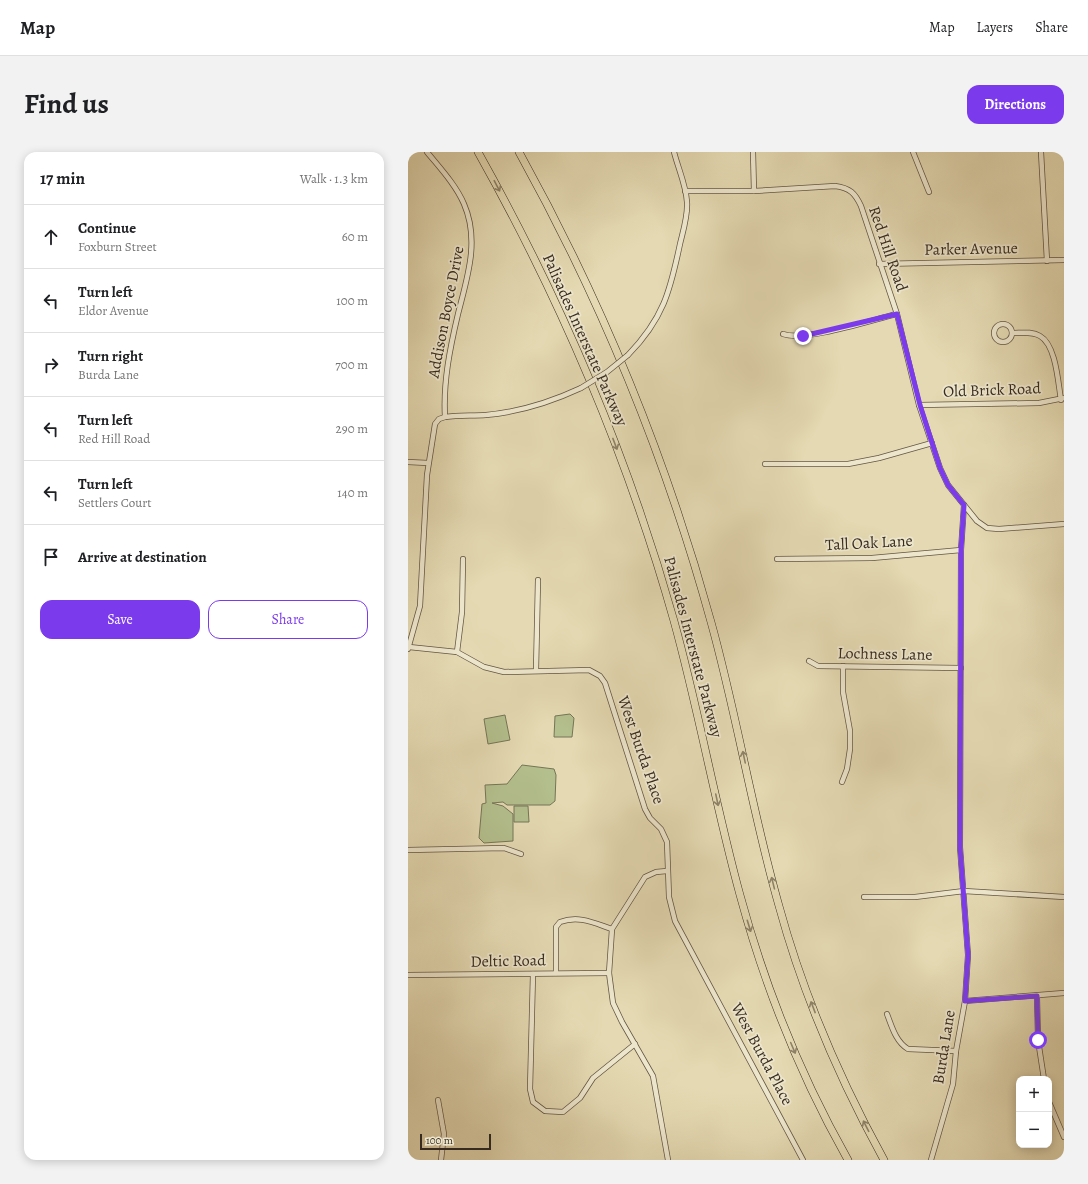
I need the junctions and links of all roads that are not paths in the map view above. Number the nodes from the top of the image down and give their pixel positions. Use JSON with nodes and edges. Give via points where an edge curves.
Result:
{"nodes":[{"id":1,"x":427,"y":152,"type":"edge"},
{"id":2,"x":478,"y":152,"type":"edge"},
{"id":3,"x":519,"y":152,"type":"edge"},
{"id":4,"x":674,"y":152,"type":"edge"},
{"id":5,"x":754,"y":152,"type":"edge"},
{"id":6,"x":913,"y":152,"type":"edge"},
{"id":7,"x":1041,"y":152,"type":"edge"},
{"id":8,"x":685,"y":191,"type":"junction"},
{"id":9,"x":754,"y":191,"type":"junction"},
{"id":10,"x":929,"y":192,"type":"dead end"},
{"id":11,"x":1064,"y":260,"type":"edge"},
{"id":12,"x":1047,"y":261,"type":"junction"},
{"id":13,"x":879,"y":264,"type":"junction"},
{"id":14,"x":897,"y":314,"type":"junction"},
{"id":15,"x":1012,"y":333,"type":"dead end"},
{"id":16,"x":783,"y":334,"type":"dead end"},
{"id":17,"x":1062,"y":399,"type":"edge"},
{"id":18,"x":920,"y":405,"type":"junction"},
{"id":19,"x":445,"y":417,"type":"junction"},
{"id":20,"x":932,"y":443,"type":"junction"},
{"id":21,"x":408,"y":462,"type":"edge"},
{"id":22,"x":428,"y":464,"type":"junction"},
{"id":23,"x":765,"y":464,"type":"dead end"},
{"id":24,"x":964,"y":505,"type":"junction"},
{"id":25,"x":1064,"y":524,"type":"edge"},
{"id":26,"x":961,"y":550,"type":"junction"},
{"id":27,"x":463,"y":559,"type":"dead end"},
{"id":28,"x":777,"y":560,"type":"dead end"},
{"id":29,"x":538,"y":580,"type":"dead end"},
{"id":30,"x":408,"y":648,"type":"edge"},
{"id":31,"x":457,"y":652,"type":"junction"},
{"id":32,"x":809,"y":661,"type":"dead end"},
{"id":33,"x":843,"y":666,"type":"junction"},
{"id":34,"x":961,"y":668,"type":"junction"},
{"id":35,"x":536,"y":670,"type":"junction"},
{"id":36,"x":842,"y":782,"type":"dead end"},
{"id":37,"x":408,"y":850,"type":"edge"},
{"id":38,"x":521,"y":854,"type":"dead end"},
{"id":39,"x":667,"y":870,"type":"junction"},
{"id":40,"x":964,"y":891,"type":"junction"},
{"id":41,"x":864,"y":896,"type":"dead end"},
{"id":42,"x":1064,"y":898,"type":"edge"},
{"id":43,"x":612,"y":929,"type":"junction"},
{"id":44,"x":556,"y":973,"type":"junction"},
{"id":45,"x":609,"y":973,"type":"junction"},
{"id":46,"x":533,"y":974,"type":"junction"},
{"id":47,"x":408,"y":975,"type":"edge"},
{"id":48,"x":1064,"y":994,"type":"edge"},
{"id":49,"x":1037,"y":996,"type":"junction"},
{"id":50,"x":965,"y":1001,"type":"junction"},
{"id":51,"x":887,"y":1014,"type":"dead end"},
{"id":52,"x":635,"y":1044,"type":"junction"},
{"id":53,"x":956,"y":1051,"type":"junction"},
{"id":54,"x":1044,"y":1076,"type":"edge"},
{"id":55,"x":438,"y":1100,"type":"dead end"},
{"id":56,"x":1052,"y":1109,"type":"edge"},
{"id":57,"x":1064,"y":1137,"type":"edge"},
{"id":58,"x":441,"y":1160,"type":"edge"},
{"id":59,"x":668,"y":1160,"type":"edge"},
{"id":60,"x":803,"y":1160,"type":"edge"},
{"id":61,"x":848,"y":1160,"type":"edge"},
{"id":62,"x":884,"y":1160,"type":"edge"},
{"id":63,"x":931,"y":1160,"type":"edge"}],
"edges":[{"from":1,"to":19,"type":"street","name":"Addison Boyce Drive","via":[[462,199],[469,217],[472,236],[470,266],[447,373],[444,394]]},
{"from":2,"to":61,"type":"highway","name":"Palisades Interstate Parkway","one_way":true,"via":[[551,292],[589,378],[625,470],[679,638],[735,876],[759,959],[796,1056]]},
{"from":62,"to":3,"type":"highway","name":"Palisades Interstate Parkway","one_way":true,"via":[[832,1054],[806,990],[788,936],[771,876],[717,642],[663,468],[596,305]]},
{"from":4,"to":8,"type":"street"},
{"from":5,"to":9,"type":"street"},
{"from":6,"to":10,"type":"street"},
{"from":7,"to":12,"type":"street"},
{"from":8,"to":9,"type":"street","name":"Red Hill Road"},
{"from":8,"to":19,"type":"street","bridge":true,"via":[[686,216],[667,298],[652,327],[628,355],[581,388],[552,400],[516,411],[481,416]]},
{"from":9,"to":13,"type":"street","name":"Red Hill Road","via":[[835,186],[846,188],[855,194],[861,206]]},
{"from":11,"to":12,"type":"street","name":"Parker Avenue"},
{"from":12,"to":13,"type":"street","name":"Parker Avenue"},
{"from":13,"to":14,"type":"street","name":"Red Hill Road"},
{"from":14,"to":16,"type":"street","via":[[818,333],[790,336]]},
{"from":14,"to":18,"type":"street","name":"Red Hill Road"},
{"from":15,"to":17,"type":"street","via":[[1039,335],[1047,341]]},
{"from":17,"to":18,"type":"street","name":"Old Brick Road","via":[[1040,403]]},
{"from":18,"to":20,"type":"street","name":"Red Hill Road"},
{"from":19,"to":22,"type":"street","via":[[439,419],[434,426]]},
{"from":20,"to":23,"type":"street","via":[[848,464]]},
{"from":20,"to":24,"type":"street","name":"Red Hill Road","via":[[948,485]]},
{"from":21,"to":22,"type":"street"},
{"from":22,"to":30,"type":"street","via":[[420,606]]},
{"from":24,"to":25,"type":"street","name":"Red Hill Road","via":[[977,521],[987,528]]},
{"from":24,"to":26,"type":"street","name":"Burda Lane"},
{"from":26,"to":28,"type":"street","name":"Tall Oak Lane","via":[[872,558]]},
{"from":26,"to":34,"type":"street","name":"Burda Lane"},
{"from":27,"to":31,"type":"street","via":[[462,612]]},
{"from":29,"to":35,"type":"street"},
{"from":30,"to":31,"type":"street","name":"West Burda Place"},
{"from":31,"to":35,"type":"street","name":"West Burda Place","via":[[494,670]]},
{"from":32,"to":33,"type":"street","name":"Lochness Lane","via":[[818,666]]},
{"from":33,"to":34,"type":"street","name":"Lochness Lane"},
{"from":33,"to":36,"type":"street","via":[[843,692],[850,731],[850,748]]},
{"from":34,"to":40,"type":"street","name":"Burda Lane","via":[[960,847]]},
{"from":35,"to":39,"type":"street","name":"West Burda Place","via":[[589,670],[600,676],[605,684],[645,809],[661,829],[667,842]]},
{"from":37,"to":38,"type":"street","via":[[504,848]]},
{"from":39,"to":43,"type":"street","via":[[645,877]]},
{"from":39,"to":60,"type":"street","name":"West Burda Place","via":[[669,897],[675,921]]},
{"from":40,"to":41,"type":"street","via":[[916,897]]},
{"from":40,"to":42,"type":"street"},
{"from":40,"to":50,"type":"street","name":"Burda Lane","via":[[968,955]]},
{"from":43,"to":44,"type":"street","via":[[586,919],[577,918],[560,922],[556,927]]},
{"from":43,"to":45,"type":"street"},
{"from":44,"to":45,"type":"street","name":"Deltic Road"},
{"from":44,"to":46,"type":"street","name":"Deltic Road"},
{"from":45,"to":52,"type":"street","via":[[613,1003]]},
{"from":46,"to":47,"type":"street","name":"Deltic Road"},
{"from":46,"to":52,"type":"street","via":[[530,1089],[533,1102],[545,1111],[563,1112],[580,1098],[593,1078]]},
{"from":48,"to":49,"type":"street"},
{"from":49,"to":50,"type":"street"},
{"from":49,"to":54,"type":"street","via":[[1038,1040]]},
{"from":50,"to":53,"type":"street","name":"Burda Lane"},
{"from":51,"to":53,"type":"street","via":[[902,1046],[908,1049]]},
{"from":52,"to":59,"type":"street","via":[[653,1076]]},
{"from":53,"to":63,"type":"street","name":"Burda Lane","via":[[953,1084]]},
{"from":55,"to":58,"type":"street","via":[[444,1134]]},
{"from":56,"to":57,"type":"street"}]}
